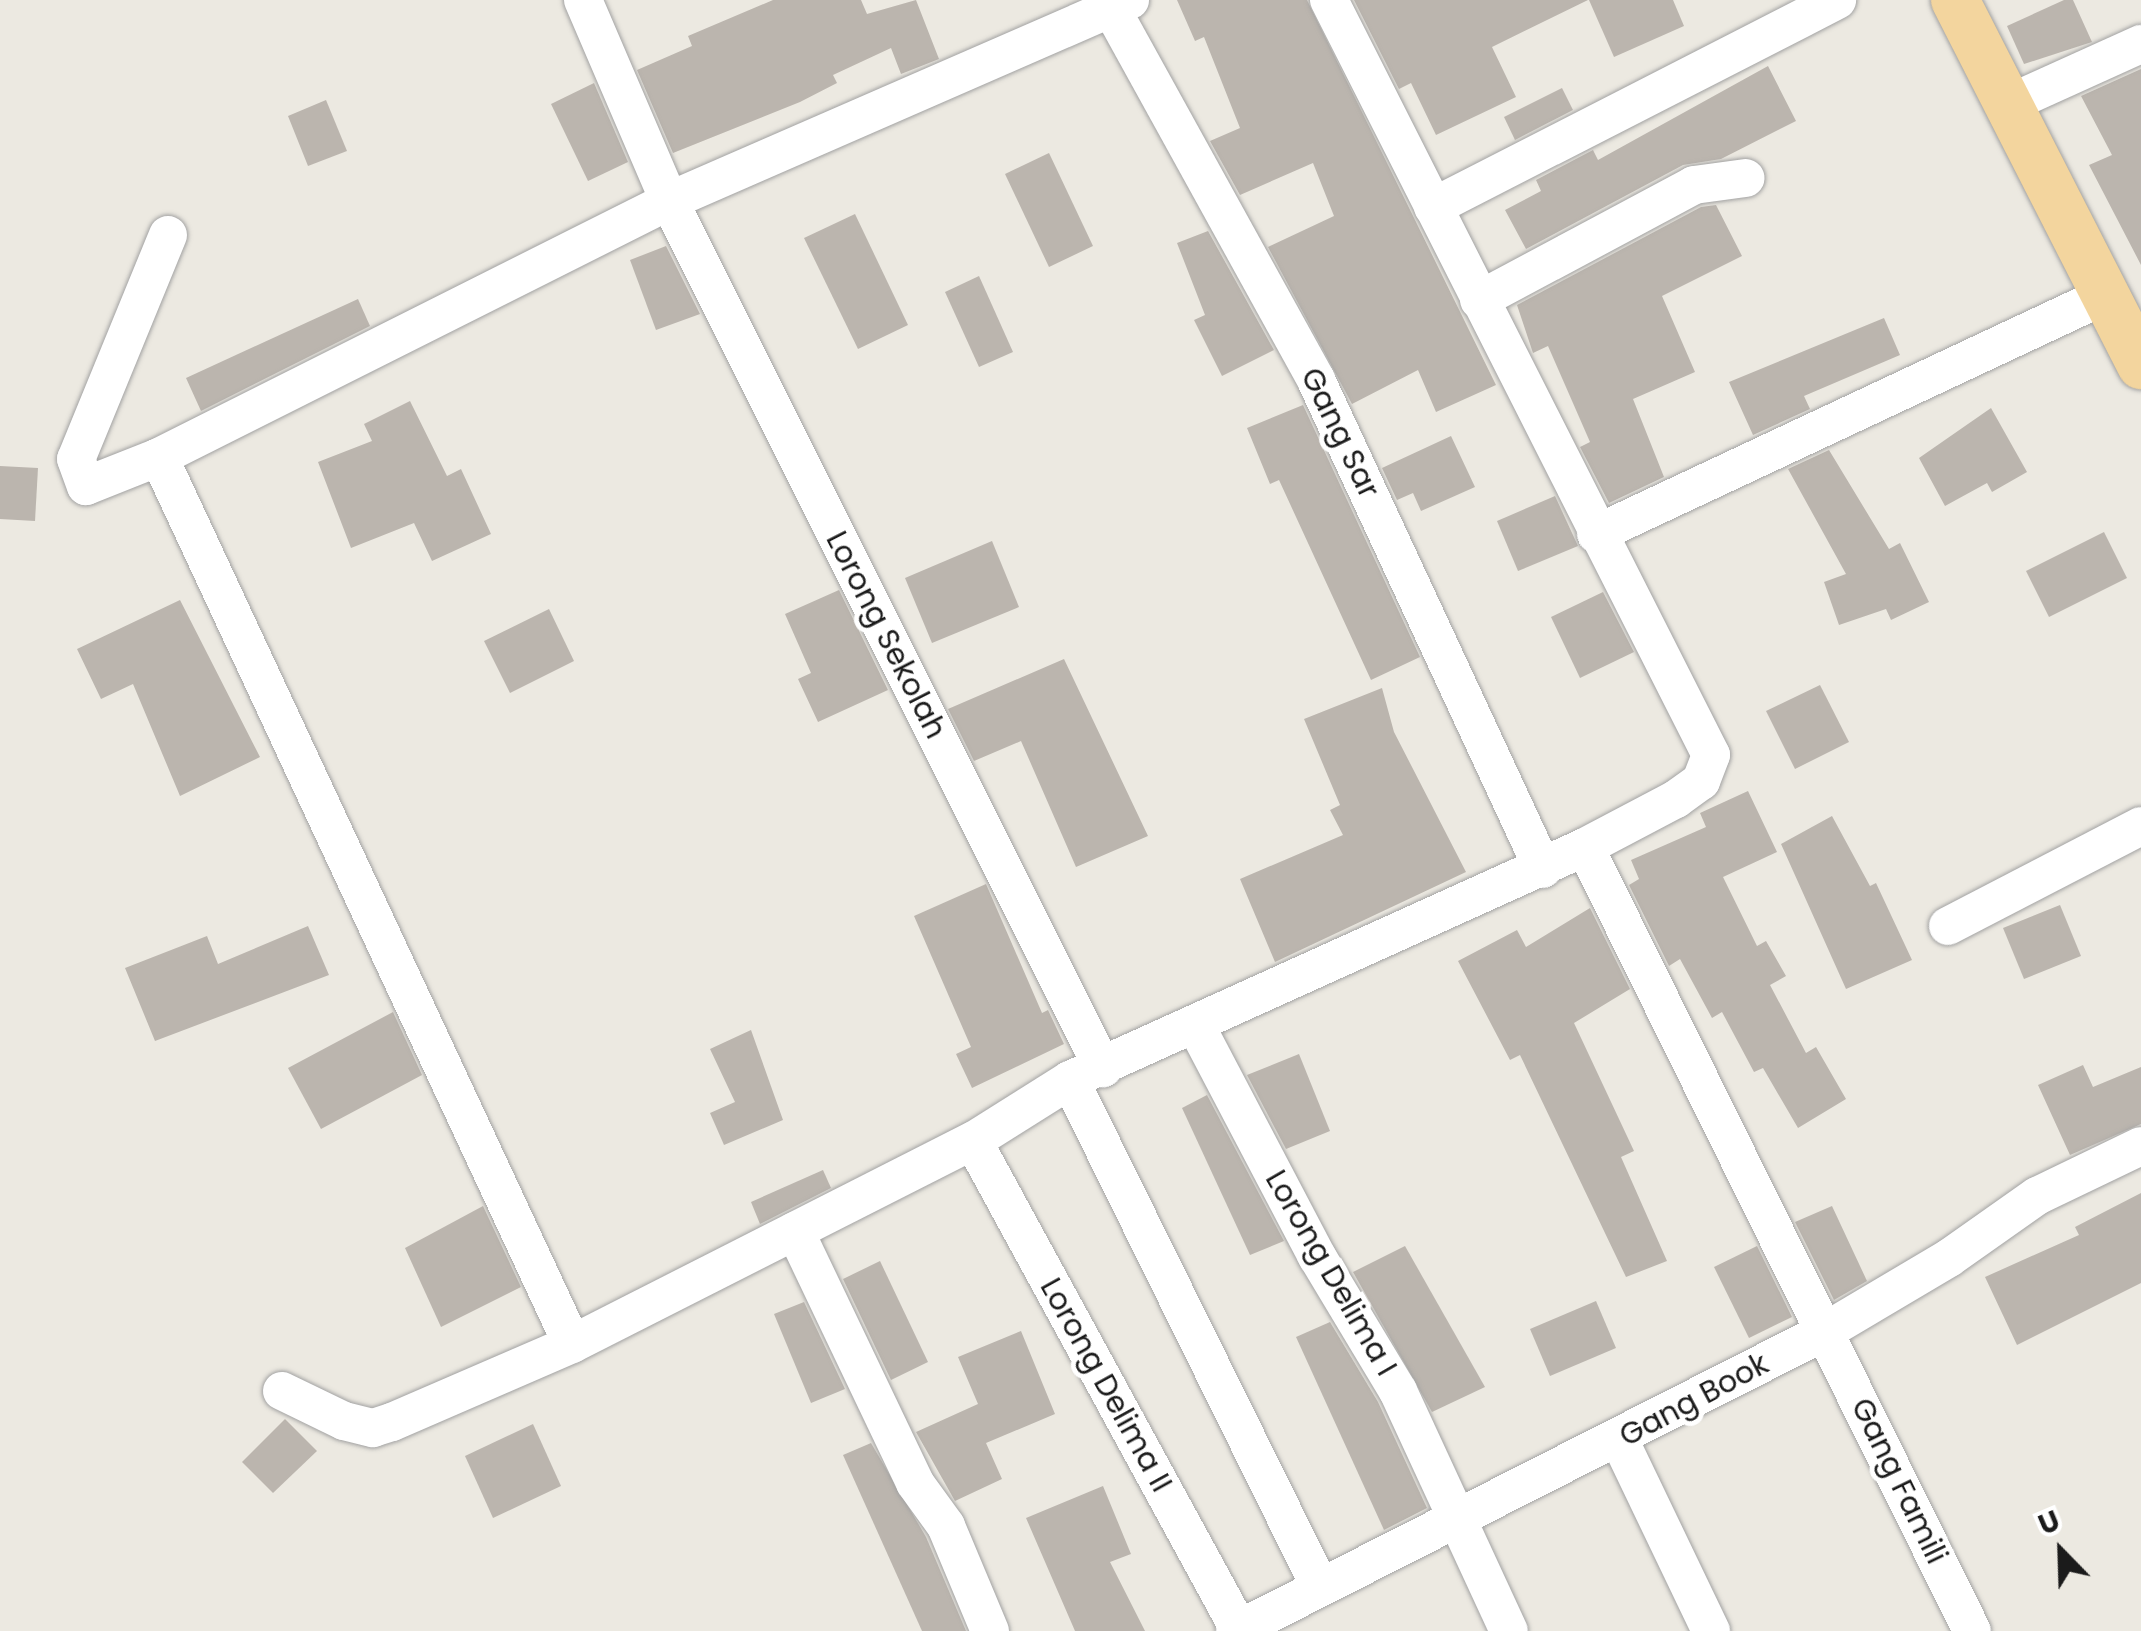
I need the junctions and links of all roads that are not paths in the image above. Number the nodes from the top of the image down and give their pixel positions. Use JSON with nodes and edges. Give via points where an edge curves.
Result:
{"nodes":[{"id":1,"x":583,"y":0,"type":"edge"},
{"id":2,"x":1330,"y":0,"type":"edge"},
{"id":3,"x":1837,"y":0,"type":"edge"},
{"id":4,"x":1956,"y":0,"type":"edge"},
{"id":5,"x":1121,"y":5,"type":"edge"},
{"id":6,"x":2141,"y":44,"type":"edge"},
{"id":7,"x":2008,"y":104,"type":"junction"},
{"id":8,"x":1746,"y":178,"type":"dead end"},
{"id":9,"x":669,"y":201,"type":"junction"},
{"id":10,"x":1433,"y":207,"type":"junction"},
{"id":11,"x":168,"y":235,"type":"dead end"},
{"id":12,"x":1479,"y":300,"type":"junction"},
{"id":13,"x":2122,"y":307,"type":"edge"},
{"id":14,"x":2141,"y":365,"type":"edge"},
{"id":15,"x":159,"y":457,"type":"junction"},
{"id":16,"x":1596,"y":534,"type":"junction"},
{"id":17,"x":2141,"y":826,"type":"edge"},
{"id":18,"x":1584,"y":848,"type":"junction"},
{"id":19,"x":1543,"y":869,"type":"junction"},
{"id":20,"x":1948,"y":926,"type":"dead end"},
{"id":21,"x":1196,"y":1026,"type":"junction"},
{"id":22,"x":1087,"y":1074,"type":"junction"},
{"id":23,"x":973,"y":1141,"type":"junction"},
{"id":24,"x":2141,"y":1146,"type":"edge"},
{"id":25,"x":796,"y":1230,"type":"junction"},
{"id":26,"x":1826,"y":1331,"type":"junction"},
{"id":27,"x":572,"y":1344,"type":"junction"},
{"id":28,"x":282,"y":1391,"type":"dead end"},
{"id":29,"x":1620,"y":1439,"type":"junction"},
{"id":30,"x":1458,"y":1523,"type":"junction"},
{"id":31,"x":1320,"y":1587,"type":"junction"},
{"id":32,"x":1237,"y":1630,"type":"edge"},
{"id":33,"x":990,"y":1631,"type":"edge"},
{"id":34,"x":1509,"y":1631,"type":"edge"},
{"id":35,"x":1711,"y":1631,"type":"edge"},
{"id":36,"x":1972,"y":1631,"type":"edge"}],
"edges":[{"from":1,"to":9,"type":"street","name":"Lorong Sekolah"},
{"from":2,"to":10,"type":"street"},
{"from":3,"to":10,"type":"street"},
{"from":4,"to":7,"type":"main road"},
{"from":5,"to":9,"type":"street"},
{"from":5,"to":19,"type":"street","name":"Gang Sar","via":[[1316,380]]},
{"from":6,"to":7,"type":"street"},
{"from":7,"to":13,"type":"main road"},
{"from":8,"to":12,"type":"street","via":[[1694,185]]},
{"from":9,"to":15,"type":"street"},
{"from":9,"to":22,"type":"street","name":"Lorong Sekolah"},
{"from":10,"to":12,"type":"street"},
{"from":11,"to":15,"type":"street","via":[[76,470],[91,486]]},
{"from":12,"to":16,"type":"street"},
{"from":13,"to":14,"type":"main road"},
{"from":13,"to":16,"type":"street"},
{"from":15,"to":27,"type":"street"},
{"from":16,"to":18,"type":"street","via":[[1711,755],[1710,768],[1676,799]]},
{"from":17,"to":20,"type":"street"},
{"from":18,"to":19,"type":"street"},
{"from":18,"to":26,"type":"street","name":"Gang Famili"},
{"from":19,"to":21,"type":"street"},
{"from":21,"to":22,"type":"street"},
{"from":21,"to":30,"type":"street","name":"Lorong Delima I","via":[[1318,1258],[1398,1391]]},
{"from":22,"to":23,"type":"street"},
{"from":22,"to":31,"type":"street","name":"Lorong Sekolah"},
{"from":23,"to":25,"type":"street"},
{"from":23,"to":32,"type":"street","name":"Lorong Delima II"},
{"from":24,"to":26,"type":"street","name":"Gang Book","via":[[2037,1196],[1950,1258]]},
{"from":25,"to":27,"type":"street"},
{"from":25,"to":33,"type":"street","via":[[915,1483],[946,1526]]},
{"from":26,"to":29,"type":"street","name":"Gang Book"},
{"from":26,"to":36,"type":"street","name":"Gang Famili"},
{"from":27,"to":28,"type":"street","via":[[373,1428]]},
{"from":29,"to":30,"type":"street","name":"Gang Book"},
{"from":29,"to":35,"type":"street"},
{"from":30,"to":31,"type":"street","name":"Gang Book"},
{"from":30,"to":34,"type":"street","name":"Lorong Delima I"},
{"from":31,"to":32,"type":"street","name":"Gang Book"}]}
